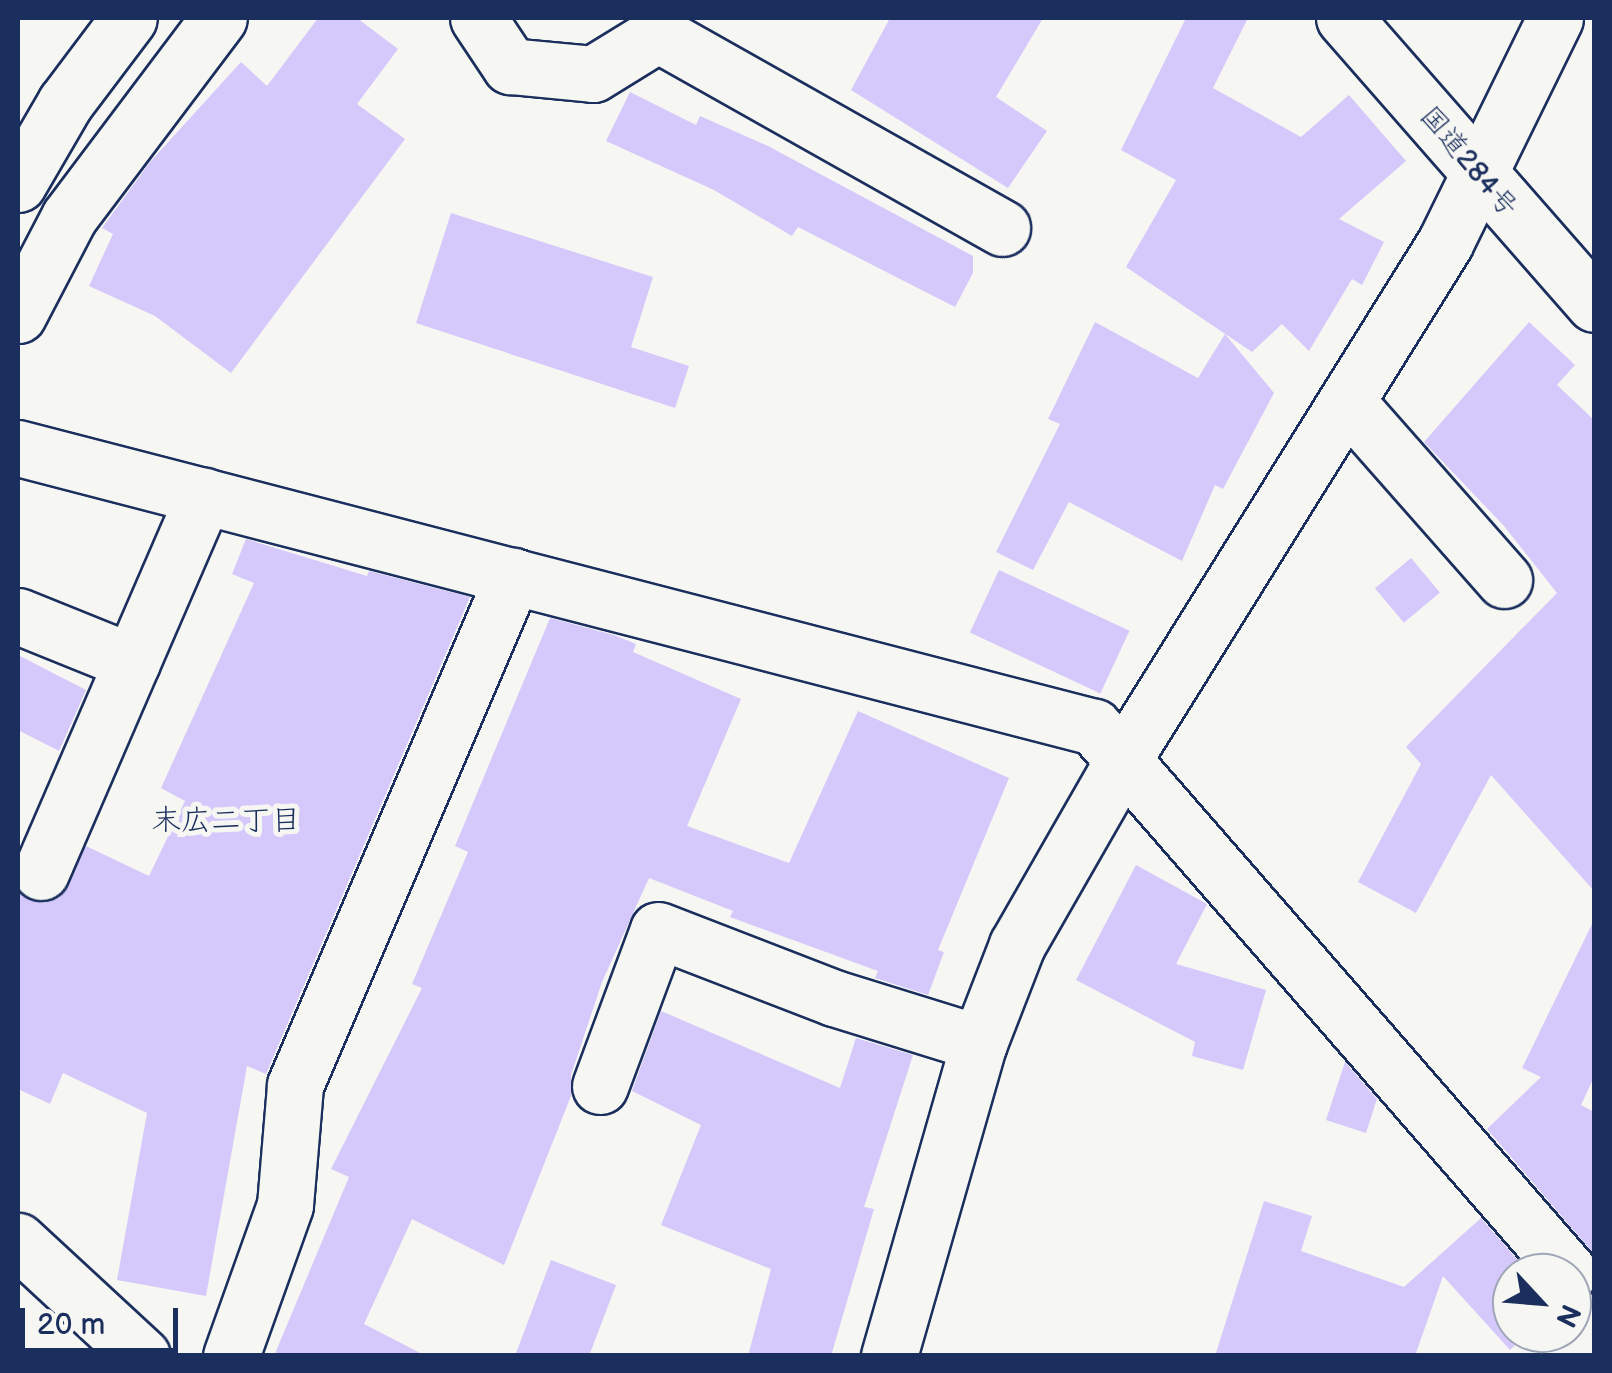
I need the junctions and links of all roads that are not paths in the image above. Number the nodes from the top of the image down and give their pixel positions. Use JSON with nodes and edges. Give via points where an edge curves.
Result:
{"nodes":[{"id":1,"x":129,"y":18,"type":"edge"},
{"id":2,"x":219,"y":18,"type":"edge"},
{"id":3,"x":478,"y":18,"type":"edge"},
{"id":4,"x":1344,"y":18,"type":"edge"},
{"id":5,"x":1556,"y":18,"type":"edge"},
{"id":6,"x":1480,"y":174,"type":"junction"},
{"id":7,"x":18,"y":184,"type":"edge"},
{"id":8,"x":1002,"y":228,"type":"dead end"},
{"id":9,"x":1594,"y":304,"type":"edge"},
{"id":10,"x":18,"y":315,"type":"edge"},
{"id":11,"x":1348,"y":403,"type":"junction"},
{"id":12,"x":18,"y":448,"type":"edge"},
{"id":13,"x":204,"y":496,"type":"junction"},
{"id":14,"x":513,"y":576,"type":"junction"},
{"id":15,"x":1504,"y":580,"type":"dead end"},
{"id":16,"x":18,"y":616,"type":"edge"},
{"id":17,"x":132,"y":662,"type":"junction"},
{"id":18,"x":1124,"y":758,"type":"junction"},
{"id":19,"x":41,"y":872,"type":"dead end"},
{"id":20,"x":979,"y":1044,"type":"junction"},
{"id":21,"x":600,"y":1086,"type":"dead end"},
{"id":22,"x":18,"y":1241,"type":"edge"},
{"id":23,"x":1553,"y":1253,"type":"edge"},
{"id":24,"x":142,"y":1356,"type":"edge"},
{"id":25,"x":231,"y":1356,"type":"edge"},
{"id":26,"x":889,"y":1356,"type":"edge"}],
"edges":[{"from":1,"to":7,"type":"main road","via":[[65,103]]},
{"from":2,"to":10,"type":"main road","via":[[69,217]]},
{"from":3,"to":8,"type":"main road","via":[[510,66],[576,73],[593,74],[658,34]]},
{"from":4,"to":6,"type":"main road","name":"国道284号"},
{"from":5,"to":6,"type":"main road"},
{"from":6,"to":9,"type":"main road","name":"国道284号"},
{"from":6,"to":11,"type":"main road"},
{"from":11,"to":15,"type":"main road"},
{"from":11,"to":18,"type":"main road"},
{"from":12,"to":13,"type":"main road"},
{"from":13,"to":14,"type":"main road"},
{"from":13,"to":17,"type":"main road"},
{"from":14,"to":18,"type":"main road","via":[[1094,728]]},
{"from":14,"to":25,"type":"main road","via":[[295,1085],[285,1205]]},
{"from":16,"to":17,"type":"main road"},
{"from":17,"to":19,"type":"main road"},
{"from":18,"to":20,"type":"main road","via":[[1017,945]]},
{"from":18,"to":23,"type":"main road"},
{"from":20,"to":21,"type":"main road","via":[[834,998],[658,930]]},
{"from":20,"to":26,"type":"main road"},
{"from":22,"to":24,"type":"main road"}]}
